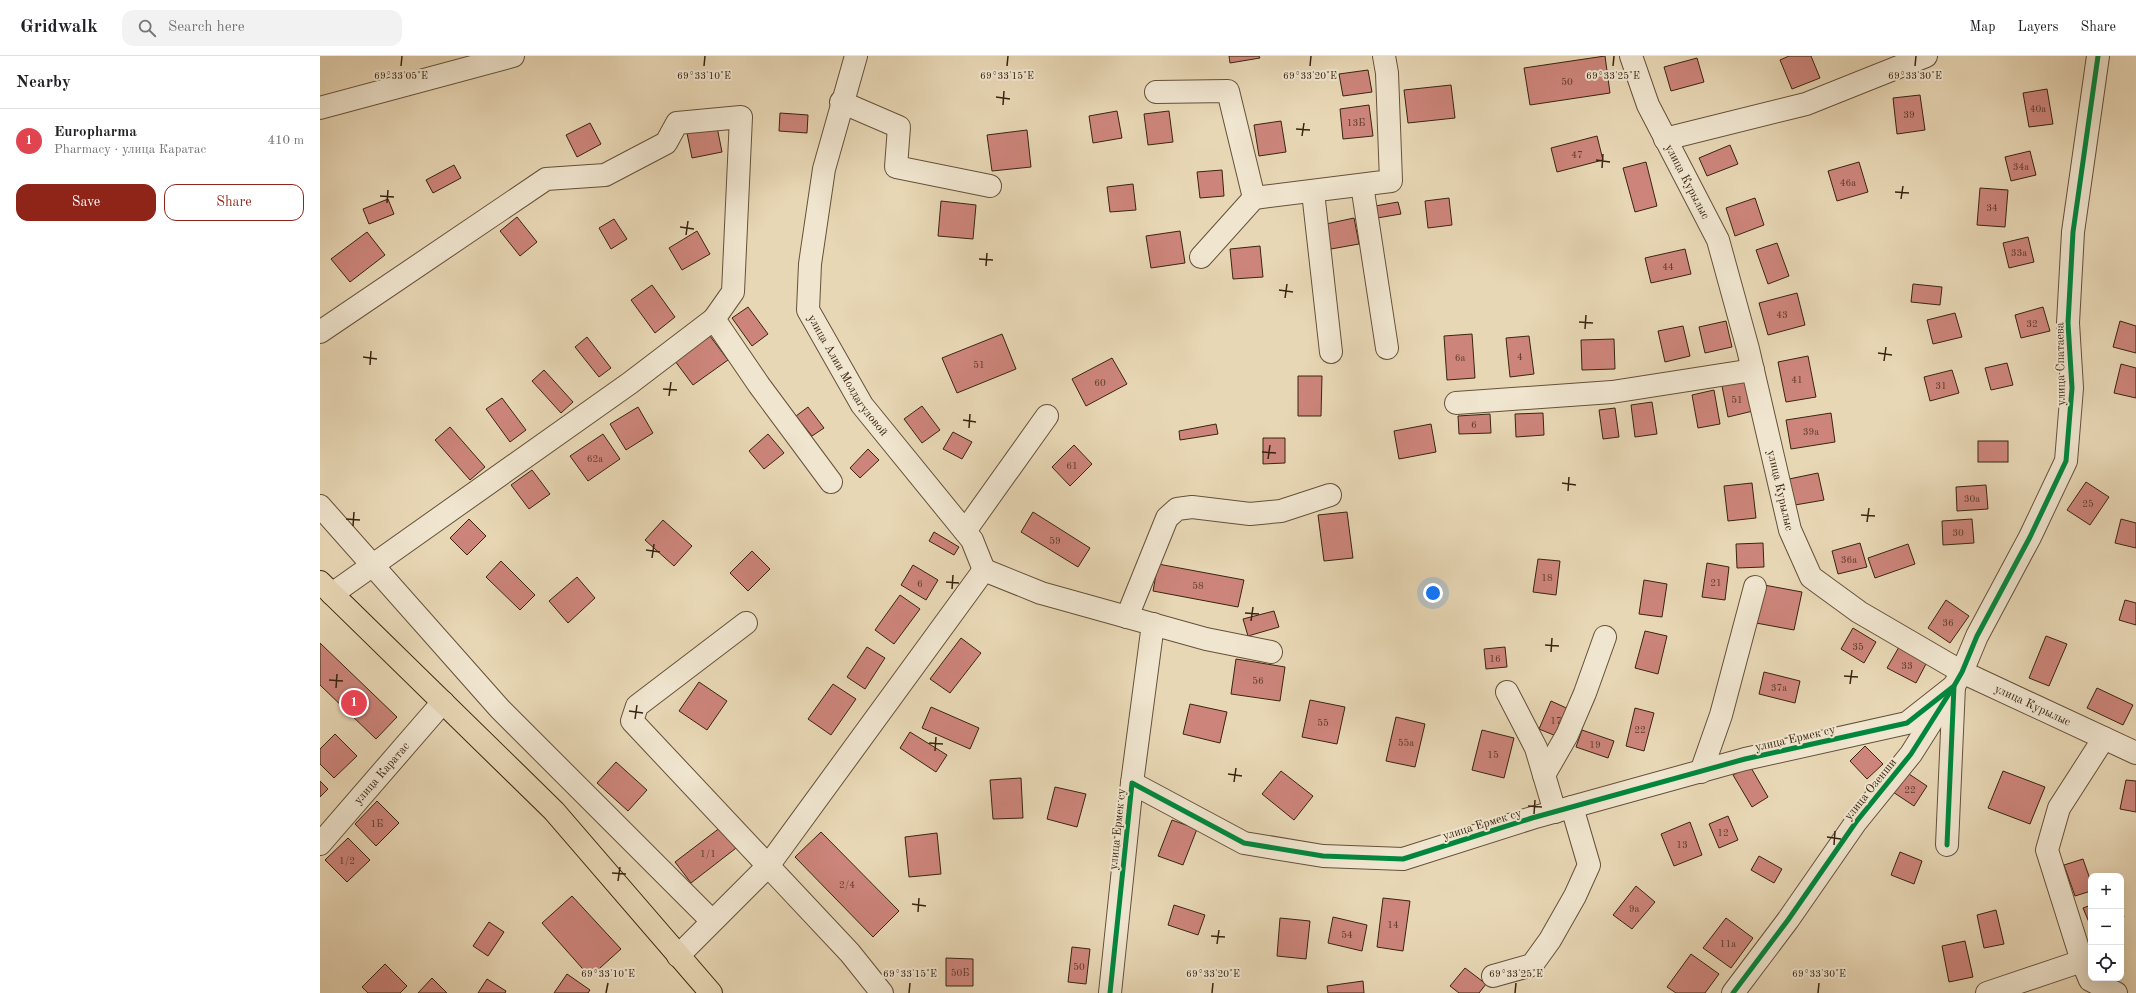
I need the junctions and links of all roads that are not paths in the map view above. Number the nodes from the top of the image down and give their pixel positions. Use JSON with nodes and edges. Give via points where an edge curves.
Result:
{"nodes":[{"id":1,"x":513,"y":56,"type":"edge"},
{"id":2,"x":856,"y":56,"type":"edge"},
{"id":3,"x":1384,"y":56,"type":"edge"},
{"id":4,"x":1631,"y":56,"type":"edge"},
{"id":5,"x":1926,"y":56,"type":"edge"},
{"id":6,"x":2098,"y":56,"type":"edge"},
{"id":7,"x":1156,"y":92,"type":"dead end"},
{"id":8,"x":841,"y":102,"type":"junction"},
{"id":9,"x":320,"y":108,"type":"edge"},
{"id":10,"x":1665,"y":139,"type":"junction"},
{"id":11,"x":1362,"y":185,"type":"junction"},
{"id":12,"x":990,"y":186,"type":"dead end"},
{"id":13,"x":1313,"y":192,"type":"junction"},
{"id":14,"x":1254,"y":198,"type":"junction"},
{"id":15,"x":1201,"y":257,"type":"dead end"},
{"id":16,"x":714,"y":319,"type":"junction"},
{"id":17,"x":320,"y":332,"type":"edge"},
{"id":18,"x":1387,"y":348,"type":"dead end"},
{"id":19,"x":1331,"y":352,"type":"dead end"},
{"id":20,"x":1753,"y":370,"type":"junction"},
{"id":21,"x":1456,"y":403,"type":"dead end"},
{"id":22,"x":1047,"y":416,"type":"dead end"},
{"id":23,"x":831,"y":482,"type":"dead end"},
{"id":24,"x":1330,"y":495,"type":"dead end"},
{"id":25,"x":320,"y":506,"type":"edge"},
{"id":26,"x":964,"y":531,"type":"junction"},
{"id":27,"x":373,"y":564,"type":"junction"},
{"id":28,"x":984,"y":570,"type":"junction"},
{"id":29,"x":1755,"y":587,"type":"dead end"},
{"id":30,"x":326,"y":588,"type":"edge"},
{"id":31,"x":1127,"y":617,"type":"junction"},
{"id":32,"x":746,"y":623,"type":"dead end"},
{"id":33,"x":1153,"y":624,"type":"junction"},
{"id":34,"x":1605,"y":637,"type":"dead end"},
{"id":35,"x":1271,"y":652,"type":"dead end"},
{"id":36,"x":1958,"y":679,"type":"junction"},
{"id":37,"x":1506,"y":692,"type":"dead end"},
{"id":38,"x":443,"y":702,"type":"junction"},
{"id":39,"x":2104,"y":738,"type":"junction"},
{"id":40,"x":2136,"y":753,"type":"edge"},
{"id":41,"x":1701,"y":772,"type":"junction"},
{"id":42,"x":1544,"y":775,"type":"junction"},
{"id":43,"x":1132,"y":783,"type":"junction"},
{"id":44,"x":1564,"y":810,"type":"junction"},
{"id":45,"x":320,"y":844,"type":"edge"},
{"id":46,"x":1947,"y":845,"type":"dead end"},
{"id":47,"x":768,"y":866,"type":"junction"},
{"id":48,"x":712,"y":922,"type":"junction"},
{"id":49,"x":678,"y":956,"type":"junction"},
{"id":50,"x":1493,"y":976,"type":"dead end"},
{"id":51,"x":2086,"y":978,"type":"edge"},
{"id":52,"x":711,"y":993,"type":"edge"},
{"id":53,"x":882,"y":993,"type":"edge"},
{"id":54,"x":1110,"y":993,"type":"edge"},
{"id":55,"x":1733,"y":993,"type":"edge"},
{"id":56,"x":1987,"y":993,"type":"edge"},
{"id":57,"x":2116,"y":993,"type":"edge"}],
"edges":[{"from":1,"to":9,"type":"street"},
{"from":2,"to":8,"type":"street","name":"улица Алии Молдагуловой"},
{"from":3,"to":11,"type":"street","via":[[1392,181]]},
{"from":4,"to":10,"type":"street","name":"улица Курылыс","via":[[1648,105]]},
{"from":5,"to":10,"type":"street","via":[[1806,104]]},
{"from":6,"to":36,"type":"street","name":"улица Спатаева","via":[[2072,232],[2068,324],[2072,388],[2066,461],[2030,537],[1977,636]]},
{"from":7,"to":14,"type":"street","via":[[1228,91]]},
{"from":8,"to":12,"type":"street","via":[[899,127],[896,167]]},
{"from":8,"to":26,"type":"street","name":"улица Алии Молдагуловой","via":[[824,169],[810,264],[808,310],[862,405]]},
{"from":10,"to":20,"type":"street","name":"улица Курылыс","via":[[1718,240]]},
{"from":11,"to":13,"type":"street"},
{"from":11,"to":18,"type":"street"},
{"from":13,"to":14,"type":"street"},
{"from":13,"to":19,"type":"street"},
{"from":14,"to":15,"type":"street"},
{"from":16,"to":17,"type":"street","via":[[733,292],[741,117],[677,123],[666,143],[605,175],[546,179]]},
{"from":16,"to":23,"type":"street","via":[[758,385]]},
{"from":16,"to":27,"type":"street","via":[[630,383]]},
{"from":20,"to":21,"type":"street","via":[[1612,392]]},
{"from":20,"to":36,"type":"street","name":"улица Курылыс","via":[[1790,530],[1811,577]]},
{"from":22,"to":26,"type":"street"},
{"from":24,"to":31,"type":"street","via":[[1281,511],[1250,514],[1192,507],[1177,509],[1166,518]]},
{"from":25,"to":27,"type":"street"},
{"from":26,"to":28,"type":"street","name":"улица Алии Молдагуловой","via":[[972,540]]},
{"from":27,"to":30,"type":"street"},
{"from":27,"to":48,"type":"street","via":[[500,709]]},
{"from":28,"to":31,"type":"street","via":[[1041,593]]},
{"from":28,"to":47,"type":"street"},
{"from":29,"to":41,"type":"street","via":[[1721,715]]},
{"from":30,"to":38,"type":"highway"},
{"from":31,"to":33,"type":"street"},
{"from":32,"to":47,"type":"street","via":[[637,706],[632,721]]},
{"from":33,"to":35,"type":"street","via":[[1206,639]]},
{"from":33,"to":43,"type":"street"},
{"from":34,"to":42,"type":"street","via":[[1567,735]]},
{"from":36,"to":39,"type":"street","name":"улица Курылыс"},
{"from":36,"to":41,"type":"street","name":"улица Ермек су","via":[[1907,723]]},
{"from":36,"to":46,"type":"street"},
{"from":36,"to":55,"type":"street","name":"улица Озенши","via":[[1911,754],[1856,822],[1788,920]]},
{"from":37,"to":42,"type":"street","via":[[1536,748]]},
{"from":38,"to":45,"type":"street","name":"улица Каратас"},
{"from":38,"to":49,"type":"highway","via":[[554,811]]},
{"from":39,"to":40,"type":"street","name":"улица Курылыс"},
{"from":39,"to":51,"type":"street","via":[[2059,808],[2048,850]]},
{"from":41,"to":44,"type":"street","name":"улица Ермек су"},
{"from":42,"to":44,"type":"street"},
{"from":43,"to":44,"type":"street","name":"улица Ермек су","via":[[1244,843],[1323,856],[1403,859]]},
{"from":43,"to":54,"type":"street","name":"улица Ермек су"},
{"from":44,"to":50,"type":"street","via":[[1589,865],[1550,940],[1532,965]]},
{"from":47,"to":48,"type":"street"},
{"from":47,"to":53,"type":"street","via":[[850,953]]},
{"from":48,"to":49,"type":"street"},
{"from":49,"to":52,"type":"highway"},
{"from":51,"to":56,"type":"street"},
{"from":51,"to":57,"type":"street"}]}
